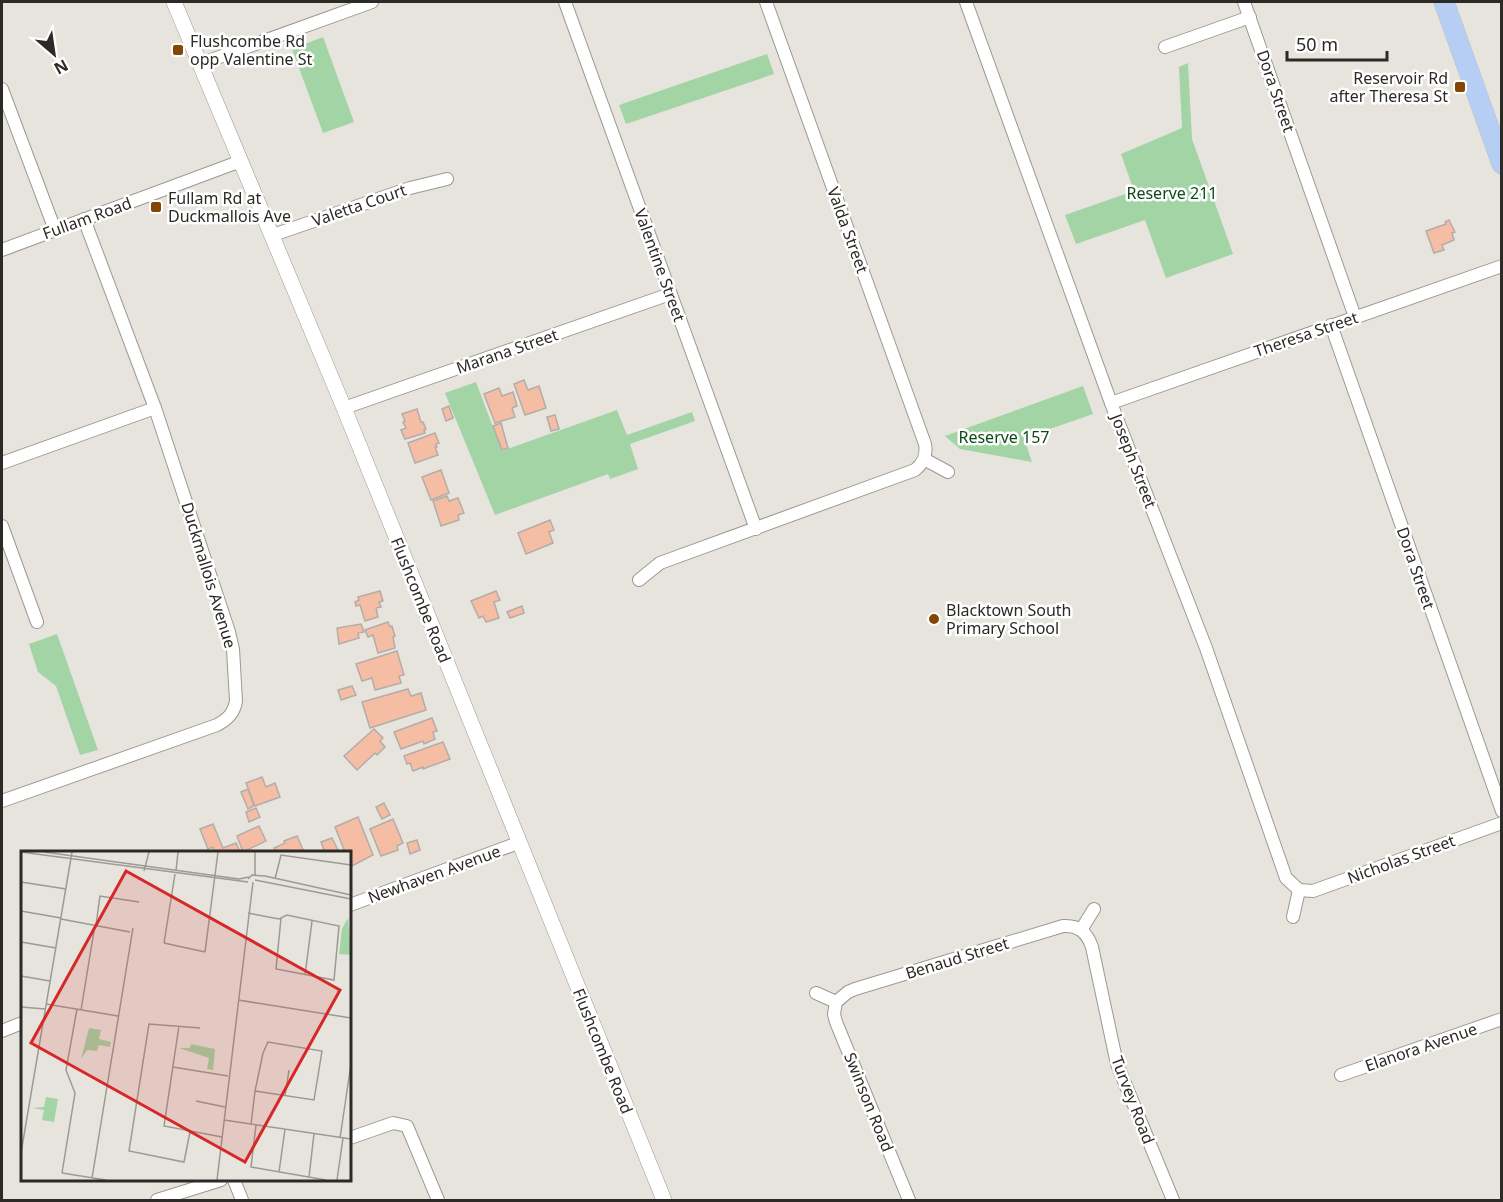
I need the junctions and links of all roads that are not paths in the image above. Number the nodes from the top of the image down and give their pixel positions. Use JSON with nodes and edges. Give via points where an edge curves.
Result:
{"nodes":[{"id":1,"x":174,"y":2,"type":"edge"},
{"id":2,"x":372,"y":2,"type":"edge"},
{"id":3,"x":565,"y":2,"type":"edge"},
{"id":4,"x":766,"y":2,"type":"edge"},
{"id":5,"x":966,"y":2,"type":"edge"},
{"id":6,"x":1244,"y":2,"type":"edge"},
{"id":7,"x":1444,"y":2,"type":"edge"},
{"id":8,"x":1250,"y":17,"type":"junction"},
{"id":9,"x":1165,"y":47,"type":"dead end"},
{"id":10,"x":200,"y":64,"type":"junction"},
{"id":11,"x":2,"y":89,"type":"edge"},
{"id":12,"x":241,"y":161,"type":"junction"},
{"id":13,"x":1502,"y":164,"type":"edge"},
{"id":14,"x":447,"y":179,"type":"dead end"},
{"id":15,"x":84,"y":219,"type":"junction"},
{"id":16,"x":56,"y":230,"type":"junction"},
{"id":17,"x":273,"y":235,"type":"junction"},
{"id":18,"x":2,"y":250,"type":"edge"},
{"id":19,"x":1502,"y":266,"type":"edge"},
{"id":20,"x":670,"y":294,"type":"junction"},
{"id":21,"x":1355,"y":316,"type":"junction"},
{"id":22,"x":1331,"y":325,"type":"junction"},
{"id":23,"x":1111,"y":403,"type":"junction"},
{"id":24,"x":155,"y":408,"type":"junction"},
{"id":25,"x":344,"y":408,"type":"junction"},
{"id":26,"x":924,"y":459,"type":"junction"},
{"id":27,"x":2,"y":463,"type":"edge"},
{"id":28,"x":948,"y":472,"type":"dead end"},
{"id":29,"x":2,"y":526,"type":"edge"},
{"id":30,"x":756,"y":529,"type":"junction"},
{"id":31,"x":639,"y":580,"type":"dead end"},
{"id":32,"x":37,"y":622,"type":"dead end"},
{"id":33,"x":2,"y":801,"type":"edge"},
{"id":34,"x":1502,"y":811,"type":"edge"},
{"id":35,"x":1501,"y":826,"type":"edge"},
{"id":36,"x":518,"y":843,"type":"junction"},
{"id":37,"x":1299,"y":890,"type":"junction"},
{"id":38,"x":351,"y":905,"type":"edge"},
{"id":39,"x":1094,"y":909,"type":"dead end"},
{"id":40,"x":1293,"y":917,"type":"dead end"},
{"id":41,"x":1081,"y":930,"type":"junction"},
{"id":42,"x":816,"y":993,"type":"dead end"},
{"id":43,"x":837,"y":1002,"type":"junction"},
{"id":44,"x":1502,"y":1019,"type":"edge"},
{"id":45,"x":21,"y":1023,"type":"edge"},
{"id":46,"x":2,"y":1031,"type":"edge"},
{"id":47,"x":1341,"y":1075,"type":"dead end"},
{"id":48,"x":351,"y":1138,"type":"edge"},
{"id":49,"x":215,"y":1181,"type":"edge"},
{"id":50,"x":235,"y":1181,"type":"edge"},
{"id":51,"x":158,"y":1200,"type":"edge"},
{"id":52,"x":242,"y":1200,"type":"edge"},
{"id":53,"x":438,"y":1200,"type":"edge"},
{"id":54,"x":664,"y":1200,"type":"edge"},
{"id":55,"x":909,"y":1200,"type":"edge"},
{"id":56,"x":1173,"y":1200,"type":"edge"}],
"edges":[{"from":1,"to":10,"type":"street","name":"Flushcombe Road"},
{"from":2,"to":10,"type":"street"},
{"from":3,"to":20,"type":"street","name":"Valentine Street"},
{"from":4,"to":26,"type":"street","name":"Valda Street","via":[[925,444]]},
{"from":5,"to":23,"type":"street","name":"Joseph Street"},
{"from":6,"to":8,"type":"street","name":"Dora Street"},
{"from":7,"to":13,"type":"main road"},
{"from":8,"to":9,"type":"street"},
{"from":8,"to":21,"type":"street","name":"Dora Street"},
{"from":10,"to":12,"type":"street","name":"Flushcombe Road"},
{"from":11,"to":16,"type":"street"},
{"from":12,"to":15,"type":"street","name":"Fullam Road"},
{"from":12,"to":17,"type":"street","name":"Flushcombe Road"},
{"from":14,"to":17,"type":"street","name":"Valetta Court"},
{"from":15,"to":16,"type":"street","name":"Fullam Road"},
{"from":15,"to":24,"type":"street","name":"Duckmallois Avenue"},
{"from":16,"to":18,"type":"street","name":"Fullam Road"},
{"from":17,"to":25,"type":"street","name":"Flushcombe Road"},
{"from":19,"to":21,"type":"street","name":"Theresa Street"},
{"from":20,"to":25,"type":"street","name":"Marana Street"},
{"from":20,"to":30,"type":"street","name":"Valentine Street"},
{"from":21,"to":22,"type":"street","name":"Theresa Street"},
{"from":22,"to":23,"type":"street","name":"Theresa Street"},
{"from":22,"to":34,"type":"street","name":"Dora Street"},
{"from":23,"to":37,"type":"street","name":"Joseph Street","via":[[1206,648],[1286,878]]},
{"from":24,"to":27,"type":"street"},
{"from":24,"to":33,"type":"street","name":"Duckmallois Avenue","via":[[229,632],[235,708],[217,724]]},
{"from":25,"to":36,"type":"street","name":"Flushcombe Road"},
{"from":26,"to":28,"type":"street"},
{"from":26,"to":30,"type":"street","via":[[915,470]]},
{"from":29,"to":32,"type":"street"},
{"from":30,"to":31,"type":"street","via":[[660,563]]},
{"from":35,"to":37,"type":"street","name":"Nicholas Street","via":[[1313,891]]},
{"from":36,"to":38,"type":"street","name":"Newhaven Avenue"},
{"from":36,"to":54,"type":"street","name":"Flushcombe Road"},
{"from":37,"to":40,"type":"street"},
{"from":39,"to":41,"type":"street"},
{"from":41,"to":43,"type":"street","name":"Benaud Street","via":[[1063,926],[855,989]]},
{"from":41,"to":56,"type":"street","name":"Turvey Road","via":[[1092,947],[1117,1064]]},
{"from":42,"to":43,"type":"street"},
{"from":43,"to":55,"type":"street","name":"Swinson Road","via":[[836,1022]]},
{"from":44,"to":47,"type":"street","name":"Elanora Avenue"},
{"from":45,"to":46,"type":"street"},
{"from":48,"to":53,"type":"street","via":[[393,1124],[407,1126]]},
{"from":49,"to":51,"type":"street"},
{"from":50,"to":52,"type":"street"}]}
